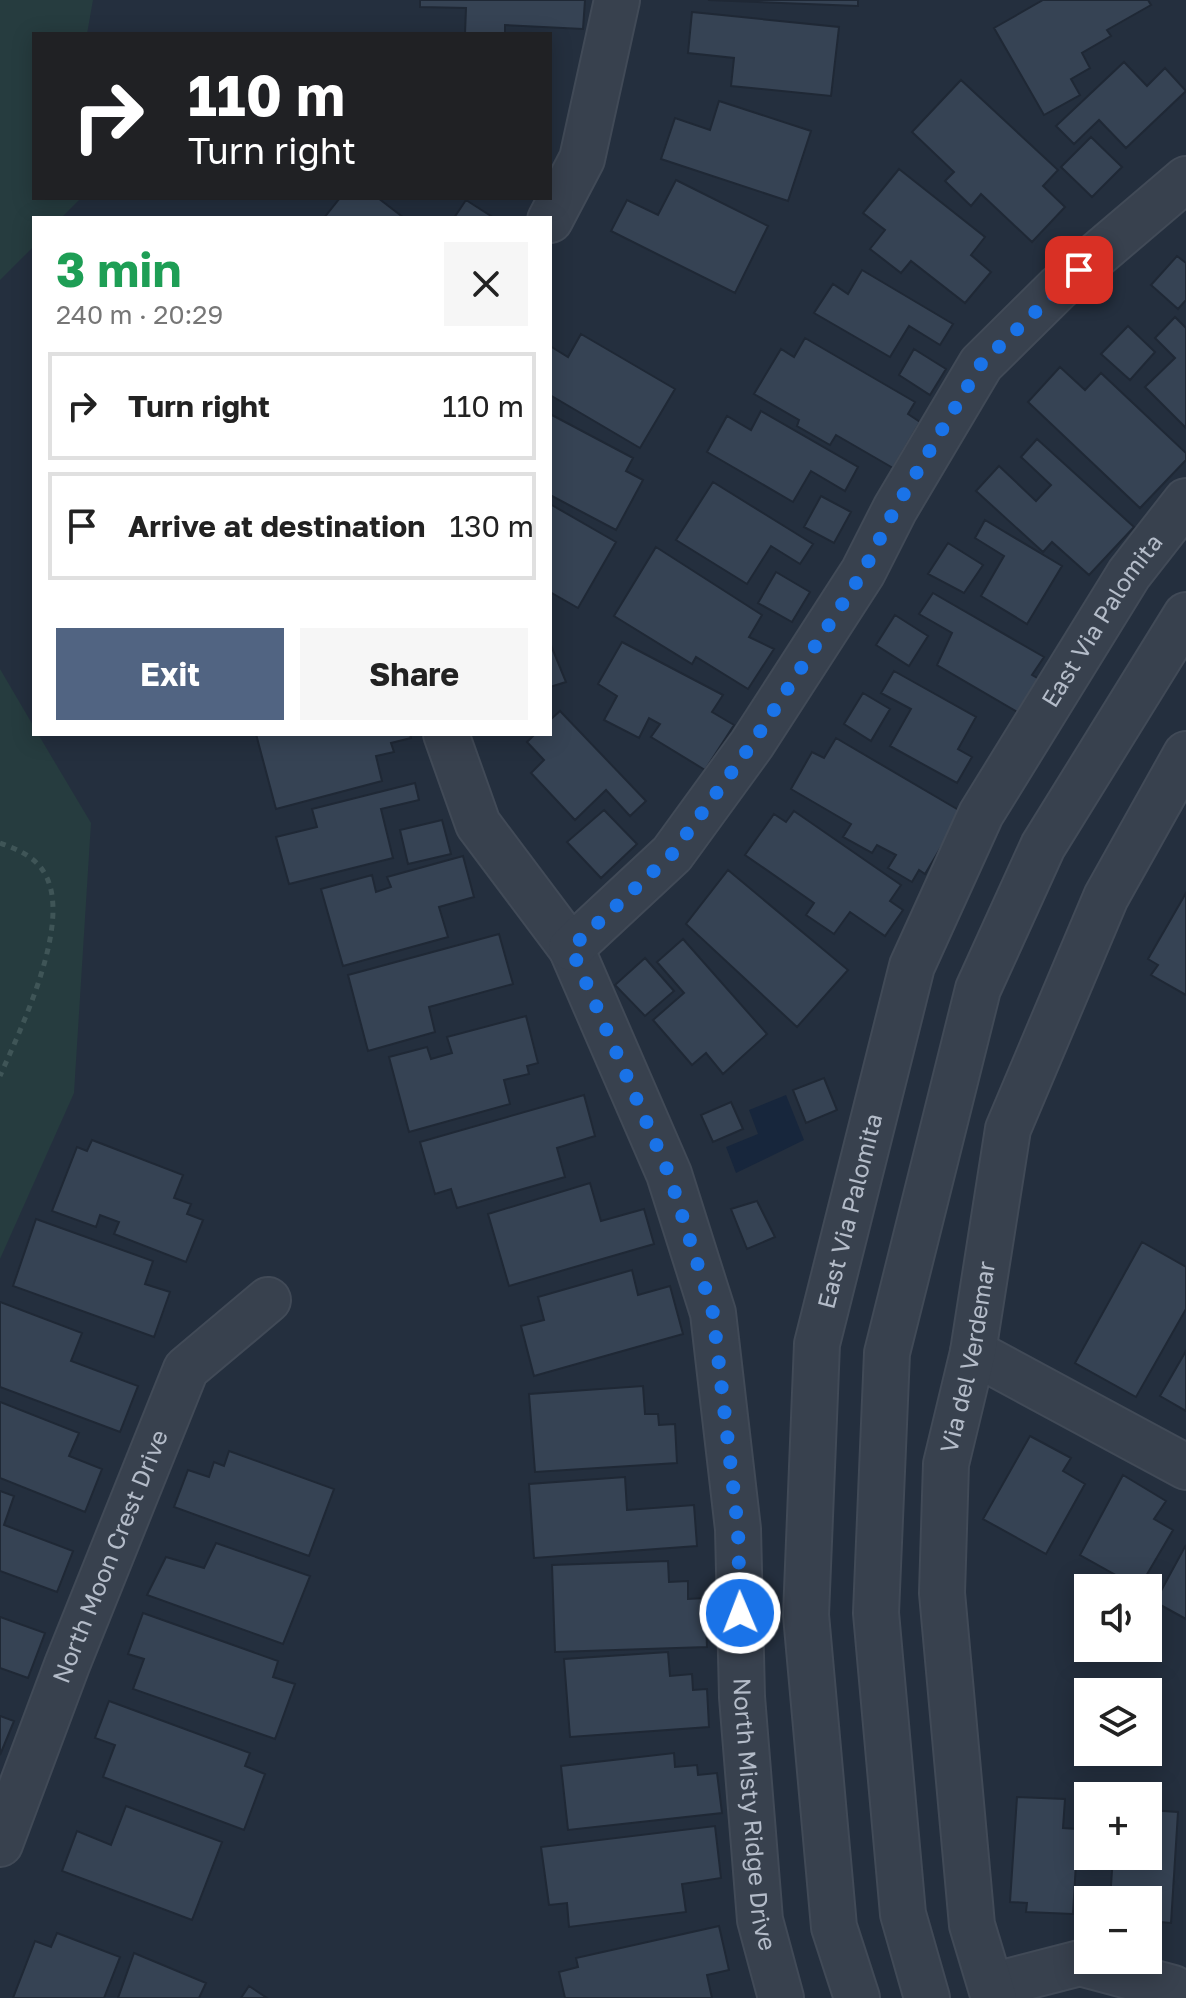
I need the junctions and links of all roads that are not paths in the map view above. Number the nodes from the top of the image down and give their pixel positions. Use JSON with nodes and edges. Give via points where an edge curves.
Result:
{"nodes":[{"id":1,"x":617,"y":0,"type":"edge"},
{"id":2,"x":1186,"y":179,"type":"edge"},
{"id":3,"x":552,"y":216,"type":"edge"},
{"id":4,"x":1186,"y":501,"type":"edge"},
{"id":5,"x":1186,"y":615,"type":"edge"},
{"id":6,"x":447,"y":736,"type":"edge"},
{"id":7,"x":1186,"y":754,"type":"edge"},
{"id":8,"x":1173,"y":814,"type":"edge"},
{"id":9,"x":571,"y":948,"type":"junction"},
{"id":10,"x":268,"y":1300,"type":"dead end"},
{"id":11,"x":973,"y":1352,"type":"junction"},
{"id":12,"x":1186,"y":1467,"type":"edge"},
{"id":13,"x":0,"y":1844,"type":"edge"},
{"id":14,"x":1176,"y":1980,"type":"edge"},
{"id":15,"x":992,"y":1992,"type":"edge"},
{"id":16,"x":781,"y":1998,"type":"edge"},
{"id":17,"x":857,"y":1998,"type":"edge"},
{"id":18,"x":927,"y":1998,"type":"edge"}],
"edges":[{"from":1,"to":3,"type":"street","via":[[582,159]]},
{"from":2,"to":9,"type":"street","via":[[1058,288],[981,364],[863,572],[752,744],[672,854]]},
{"from":4,"to":17,"type":"street","name":"East Via Palomita","via":[[1129,574],[981,814],[912,966],[817,1344],[806,1615],[834,1927]]},
{"from":5,"to":18,"type":"street","via":[[1043,846],[978,989],[887,1353],[876,1613],[903,1914]]},
{"from":6,"to":9,"type":"street","name":"North Misty Ridge Drive","via":[[478,824]]},
{"from":7,"to":8,"type":"street","name":"Via del Verdemar"},
{"from":8,"to":11,"type":"street","name":"Via del Verdemar","via":[[1106,897],[1008,1129]]},
{"from":9,"to":16,"type":"street","name":"North Misty Ridge Drive","via":[[669,1174],[713,1313],[738,1529],[742,1697],[760,1920]]},
{"from":10,"to":13,"type":"street","name":"North Moon Crest Drive","via":[[186,1369]]},
{"from":11,"to":12,"type":"street"},
{"from":11,"to":15,"type":"street","name":"Via del Verdemar","via":[[946,1464],[942,1593],[972,1925]]},
{"from":14,"to":15,"type":"street","via":[[1080,1963]]}]}
